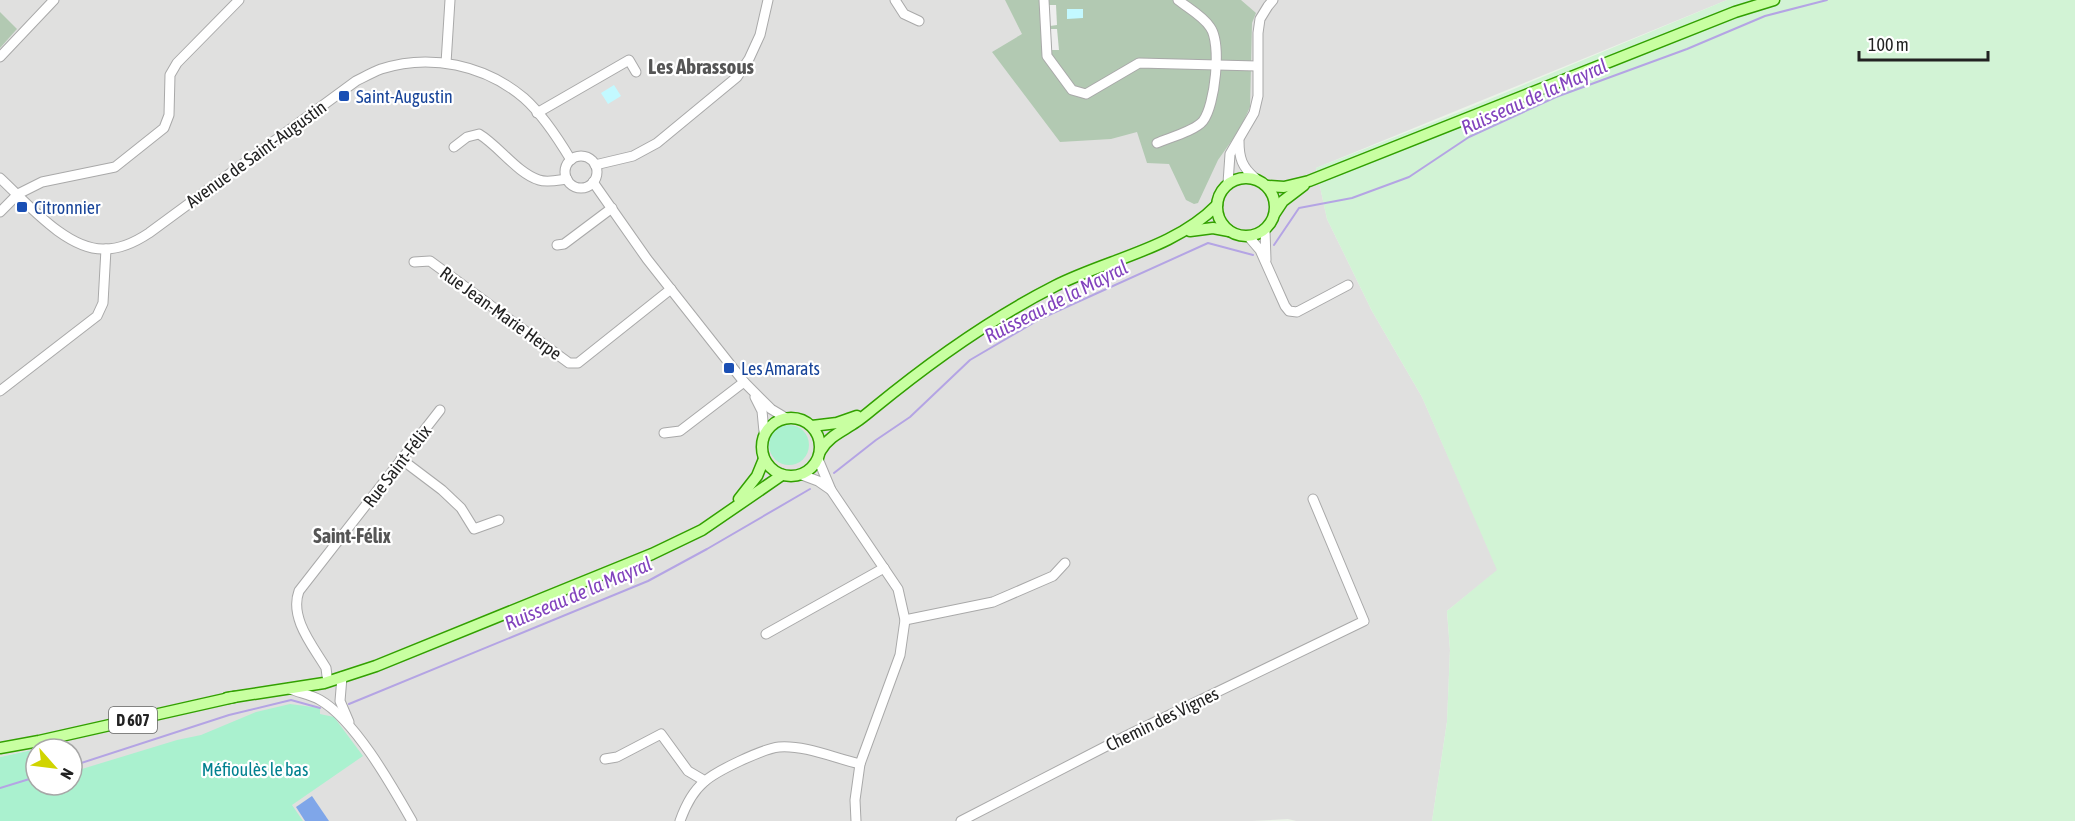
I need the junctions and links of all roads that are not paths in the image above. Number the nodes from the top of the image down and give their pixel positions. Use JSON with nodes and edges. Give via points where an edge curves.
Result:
{"nodes":[{"id":1,"x":54,"y":0,"type":"edge"},
{"id":2,"x":239,"y":0,"type":"edge"},
{"id":3,"x":450,"y":0,"type":"edge"},
{"id":4,"x":768,"y":0,"type":"edge"},
{"id":5,"x":895,"y":0,"type":"edge"},
{"id":6,"x":1044,"y":0,"type":"edge"},
{"id":7,"x":1178,"y":0,"type":"edge"},
{"id":8,"x":1273,"y":0,"type":"edge"},
{"id":9,"x":1774,"y":0,"type":"edge"},
{"id":10,"x":919,"y":21,"type":"dead end"},
{"id":11,"x":0,"y":57,"type":"edge"},
{"id":12,"x":446,"y":63,"type":"junction"},
{"id":13,"x":1216,"y":66,"type":"junction"},
{"id":14,"x":1257,"y":66,"type":"junction"},
{"id":15,"x":636,"y":72,"type":"dead end"},
{"id":16,"x":537,"y":113,"type":"junction"},
{"id":17,"x":1239,"y":141,"type":"junction"},
{"id":18,"x":1156,"y":143,"type":"dead end"},
{"id":19,"x":454,"y":147,"type":"dead end"},
{"id":20,"x":572,"y":160,"type":"junction"},
{"id":21,"x":595,"y":165,"type":"junction"},
{"id":22,"x":0,"y":178,"type":"edge"},
{"id":23,"x":1255,"y":178,"type":"junction"},
{"id":24,"x":567,"y":179,"type":"junction"},
{"id":25,"x":1309,"y":181,"type":"junction"},
{"id":26,"x":593,"y":182,"type":"junction"},
{"id":27,"x":1228,"y":183,"type":"junction"},
{"id":28,"x":1268,"y":186,"type":"junction"},
{"id":29,"x":18,"y":194,"type":"junction"},
{"id":30,"x":1217,"y":205,"type":"junction"},
{"id":31,"x":612,"y":208,"type":"junction"},
{"id":32,"x":0,"y":212,"type":"edge"},
{"id":33,"x":1275,"y":213,"type":"junction"},
{"id":34,"x":1265,"y":230,"type":"junction"},
{"id":35,"x":1229,"y":231,"type":"junction"},
{"id":36,"x":1184,"y":232,"type":"junction"},
{"id":37,"x":1248,"y":236,"type":"junction"},
{"id":38,"x":557,"y":245,"type":"dead end"},
{"id":39,"x":106,"y":249,"type":"junction"},
{"id":40,"x":414,"y":262,"type":"dead end"},
{"id":41,"x":1266,"y":263,"type":"junction"},
{"id":42,"x":1348,"y":285,"type":"dead end"},
{"id":43,"x":671,"y":289,"type":"junction"},
{"id":44,"x":744,"y":382,"type":"junction"},
{"id":45,"x":0,"y":391,"type":"edge"},
{"id":46,"x":754,"y":395,"type":"junction"},
{"id":47,"x":876,"y":406,"type":"junction"},
{"id":48,"x":440,"y":410,"type":"dead end"},
{"id":49,"x":786,"y":418,"type":"junction"},
{"id":50,"x":812,"y":426,"type":"junction"},
{"id":51,"x":765,"y":432,"type":"junction"},
{"id":52,"x":664,"y":433,"type":"dead end"},
{"id":53,"x":819,"y":454,"type":"junction"},
{"id":54,"x":402,"y":459,"type":"junction"},
{"id":55,"x":764,"y":459,"type":"junction"},
{"id":56,"x":782,"y":475,"type":"junction"},
{"id":57,"x":802,"y":475,"type":"junction"},
{"id":58,"x":831,"y":490,"type":"junction"},
{"id":59,"x":1313,"y":499,"type":"dead end"},
{"id":60,"x":729,"y":510,"type":"junction"},
{"id":61,"x":499,"y":520,"type":"dead end"},
{"id":62,"x":1065,"y":563,"type":"dead end"},
{"id":63,"x":884,"y":568,"type":"junction"},
{"id":64,"x":905,"y":620,"type":"junction"},
{"id":65,"x":766,"y":634,"type":"dead end"},
{"id":66,"x":429,"y":644,"type":"junction"},
{"id":67,"x":327,"y":676,"type":"junction"},
{"id":68,"x":342,"y":677,"type":"junction"},
{"id":69,"x":290,"y":689,"type":"junction"},
{"id":70,"x":227,"y":699,"type":"junction"},
{"id":71,"x":351,"y":727,"type":"junction"},
{"id":72,"x":57,"y":737,"type":"edge"},
{"id":73,"x":24,"y":744,"type":"edge"},
{"id":74,"x":24,"y":746,"type":"edge"},
{"id":75,"x":0,"y":748,"type":"edge"},
{"id":76,"x":0,"y":755,"type":"edge"},
{"id":77,"x":605,"y":759,"type":"dead end"},
{"id":78,"x":860,"y":764,"type":"junction"},
{"id":79,"x":705,"y":781,"type":"junction"},
{"id":80,"x":981,"y":817,"type":"edge"},
{"id":81,"x":412,"y":821,"type":"edge"},
{"id":82,"x":680,"y":821,"type":"edge"},
{"id":83,"x":856,"y":821,"type":"edge"},
{"id":84,"x":961,"y":821,"type":"edge"}],
"edges":[{"from":1,"to":11,"type":"street"},
{"from":2,"to":29,"type":"street","via":[[177,63],[170,75],[170,115],[164,128],[115,166],[42,182]]},
{"from":3,"to":12,"type":"street"},
{"from":4,"to":21,"type":"street","via":[[760,35],[737,77],[657,144],[633,156]]},
{"from":5,"to":10,"type":"street","via":[[904,14]]},
{"from":6,"to":13,"type":"street","via":[[1047,56],[1077,92],[1086,94],[1138,63]]},
{"from":7,"to":13,"type":"street","via":[[1210,26]]},
{"from":8,"to":14,"type":"street","via":[[1260,20]]},
{"from":9,"to":25,"type":"main road"},
{"from":12,"to":16,"type":"street","name":"Avenue de Saint-Augustin","via":[[507,85]]},
{"from":12,"to":39,"type":"street","name":"Avenue de Saint-Augustin","via":[[412,62],[381,69],[356,81],[149,233]]},
{"from":13,"to":14,"type":"street"},
{"from":13,"to":18,"type":"street","via":[[1211,101],[1203,122]]},
{"from":14,"to":17,"type":"street","via":[[1254,113]]},
{"from":15,"to":16,"type":"street","via":[[629,60]]},
{"from":16,"to":20,"type":"street","name":"Avenue de Saint-Augustin"},
{"from":17,"to":23,"type":"street","via":[[1241,162]]},
{"from":17,"to":27,"type":"street","via":[[1230,154]]},
{"from":19,"to":24,"type":"street","via":[[479,134],[540,181]]},
{"from":20,"to":21,"type":"street","via":[[585,157]]},
{"from":20,"to":24,"type":"street","via":[[567,166]]},
{"from":21,"to":26,"type":"street"},
{"from":22,"to":29,"type":"street","name":"Avenue de Saint-Augustin"},
{"from":23,"to":27,"type":"main road","via":[[1241,177]]},
{"from":23,"to":28,"type":"main road"},
{"from":24,"to":26,"type":"street","via":[[579,188]]},
{"from":25,"to":28,"type":"main road"},
{"from":25,"to":33,"type":"main road","via":[[1283,201]]},
{"from":26,"to":31,"type":"street"},
{"from":27,"to":30,"type":"main road"},
{"from":28,"to":33,"type":"main road","via":[[1276,204]]},
{"from":29,"to":32,"type":"street"},
{"from":29,"to":39,"type":"street","name":"Avenue de Saint-Augustin","via":[[66,237]]},
{"from":30,"to":35,"type":"main road","via":[[1222,224]]},
{"from":30,"to":36,"type":"main road"},
{"from":31,"to":38,"type":"street","via":[[564,244]]},
{"from":31,"to":43,"type":"street"},
{"from":33,"to":34,"type":"main road"},
{"from":34,"to":37,"type":"main road"},
{"from":34,"to":41,"type":"street"},
{"from":35,"to":36,"type":"main road","via":[[1213,228]]},
{"from":35,"to":37,"type":"main road"},
{"from":36,"to":47,"type":"main road","via":[[1057,285],[1000,316]]},
{"from":37,"to":41,"type":"street"},
{"from":39,"to":45,"type":"street","via":[[103,303],[97,316]]},
{"from":40,"to":43,"type":"street","name":"Rue Jean-Marie Herpe","via":[[430,261],[569,363],[579,363]]},
{"from":41,"to":42,"type":"street","via":[[1289,310],[1297,312]]},
{"from":43,"to":44,"type":"street"},
{"from":44,"to":46,"type":"street"},
{"from":44,"to":52,"type":"street","via":[[680,431]]},
{"from":46,"to":49,"type":"street"},
{"from":46,"to":51,"type":"street","via":[[762,411]]},
{"from":47,"to":50,"type":"main road","via":[[837,423]]},
{"from":47,"to":53,"type":"main road","via":[[830,437]]},
{"from":48,"to":54,"type":"street","name":"Rue Saint-Félix"},
{"from":49,"to":50,"type":"main road","via":[[806,421]]},
{"from":49,"to":51,"type":"main road","via":[[773,423]]},
{"from":50,"to":53,"type":"main road","via":[[819,438]]},
{"from":51,"to":55,"type":"main road"},
{"from":53,"to":57,"type":"main road","via":[[811,469]]},
{"from":53,"to":58,"type":"street"},
{"from":54,"to":61,"type":"street","via":[[461,508],[474,530]]},
{"from":54,"to":67,"type":"street","name":"Rue Saint-Félix","via":[[299,591],[296,613]]},
{"from":55,"to":56,"type":"main road"},
{"from":55,"to":60,"type":"main road","number":"D 607","via":[[757,476]]},
{"from":56,"to":57,"type":"main road"},
{"from":56,"to":60,"type":"main road","number":"D 607"},
{"from":57,"to":58,"type":"street"},
{"from":58,"to":63,"type":"street"},
{"from":59,"to":80,"type":"street","name":"Chemin des Vignes","via":[[1365,621],[1123,737]]},
{"from":60,"to":66,"type":"main road","number":"D 607","via":[[702,530],[652,554]]},
{"from":62,"to":64,"type":"street","via":[[1053,576],[993,602]]},
{"from":63,"to":64,"type":"street","via":[[898,589]]},
{"from":63,"to":65,"type":"street"},
{"from":64,"to":78,"type":"street","via":[[900,655]]},
{"from":66,"to":67,"type":"main road","number":"D 607"},
{"from":66,"to":68,"type":"main road","number":"D 607"},
{"from":67,"to":70,"type":"main road","number":"D 607"},
{"from":68,"to":69,"type":"main road","number":"D 607"},
{"from":68,"to":71,"type":"street","via":[[340,701]]},
{"from":69,"to":70,"type":"main road","number":"D 607"},
{"from":69,"to":71,"type":"street","via":[[320,700]]},
{"from":70,"to":72,"type":"main road","number":"D 607"},
{"from":71,"to":81,"type":"street"},
{"from":73,"to":75,"type":"main road","number":"D 607"},
{"from":74,"to":76,"type":"main road","number":"D 607"},
{"from":77,"to":79,"type":"street","via":[[661,734],[688,771]]},
{"from":78,"to":79,"type":"street","via":[[778,747],[756,753]]},
{"from":78,"to":83,"type":"street"},
{"from":79,"to":82,"type":"street","via":[[690,799]]},
{"from":80,"to":84,"type":"street","name":"Chemin des Vignes"}]}
